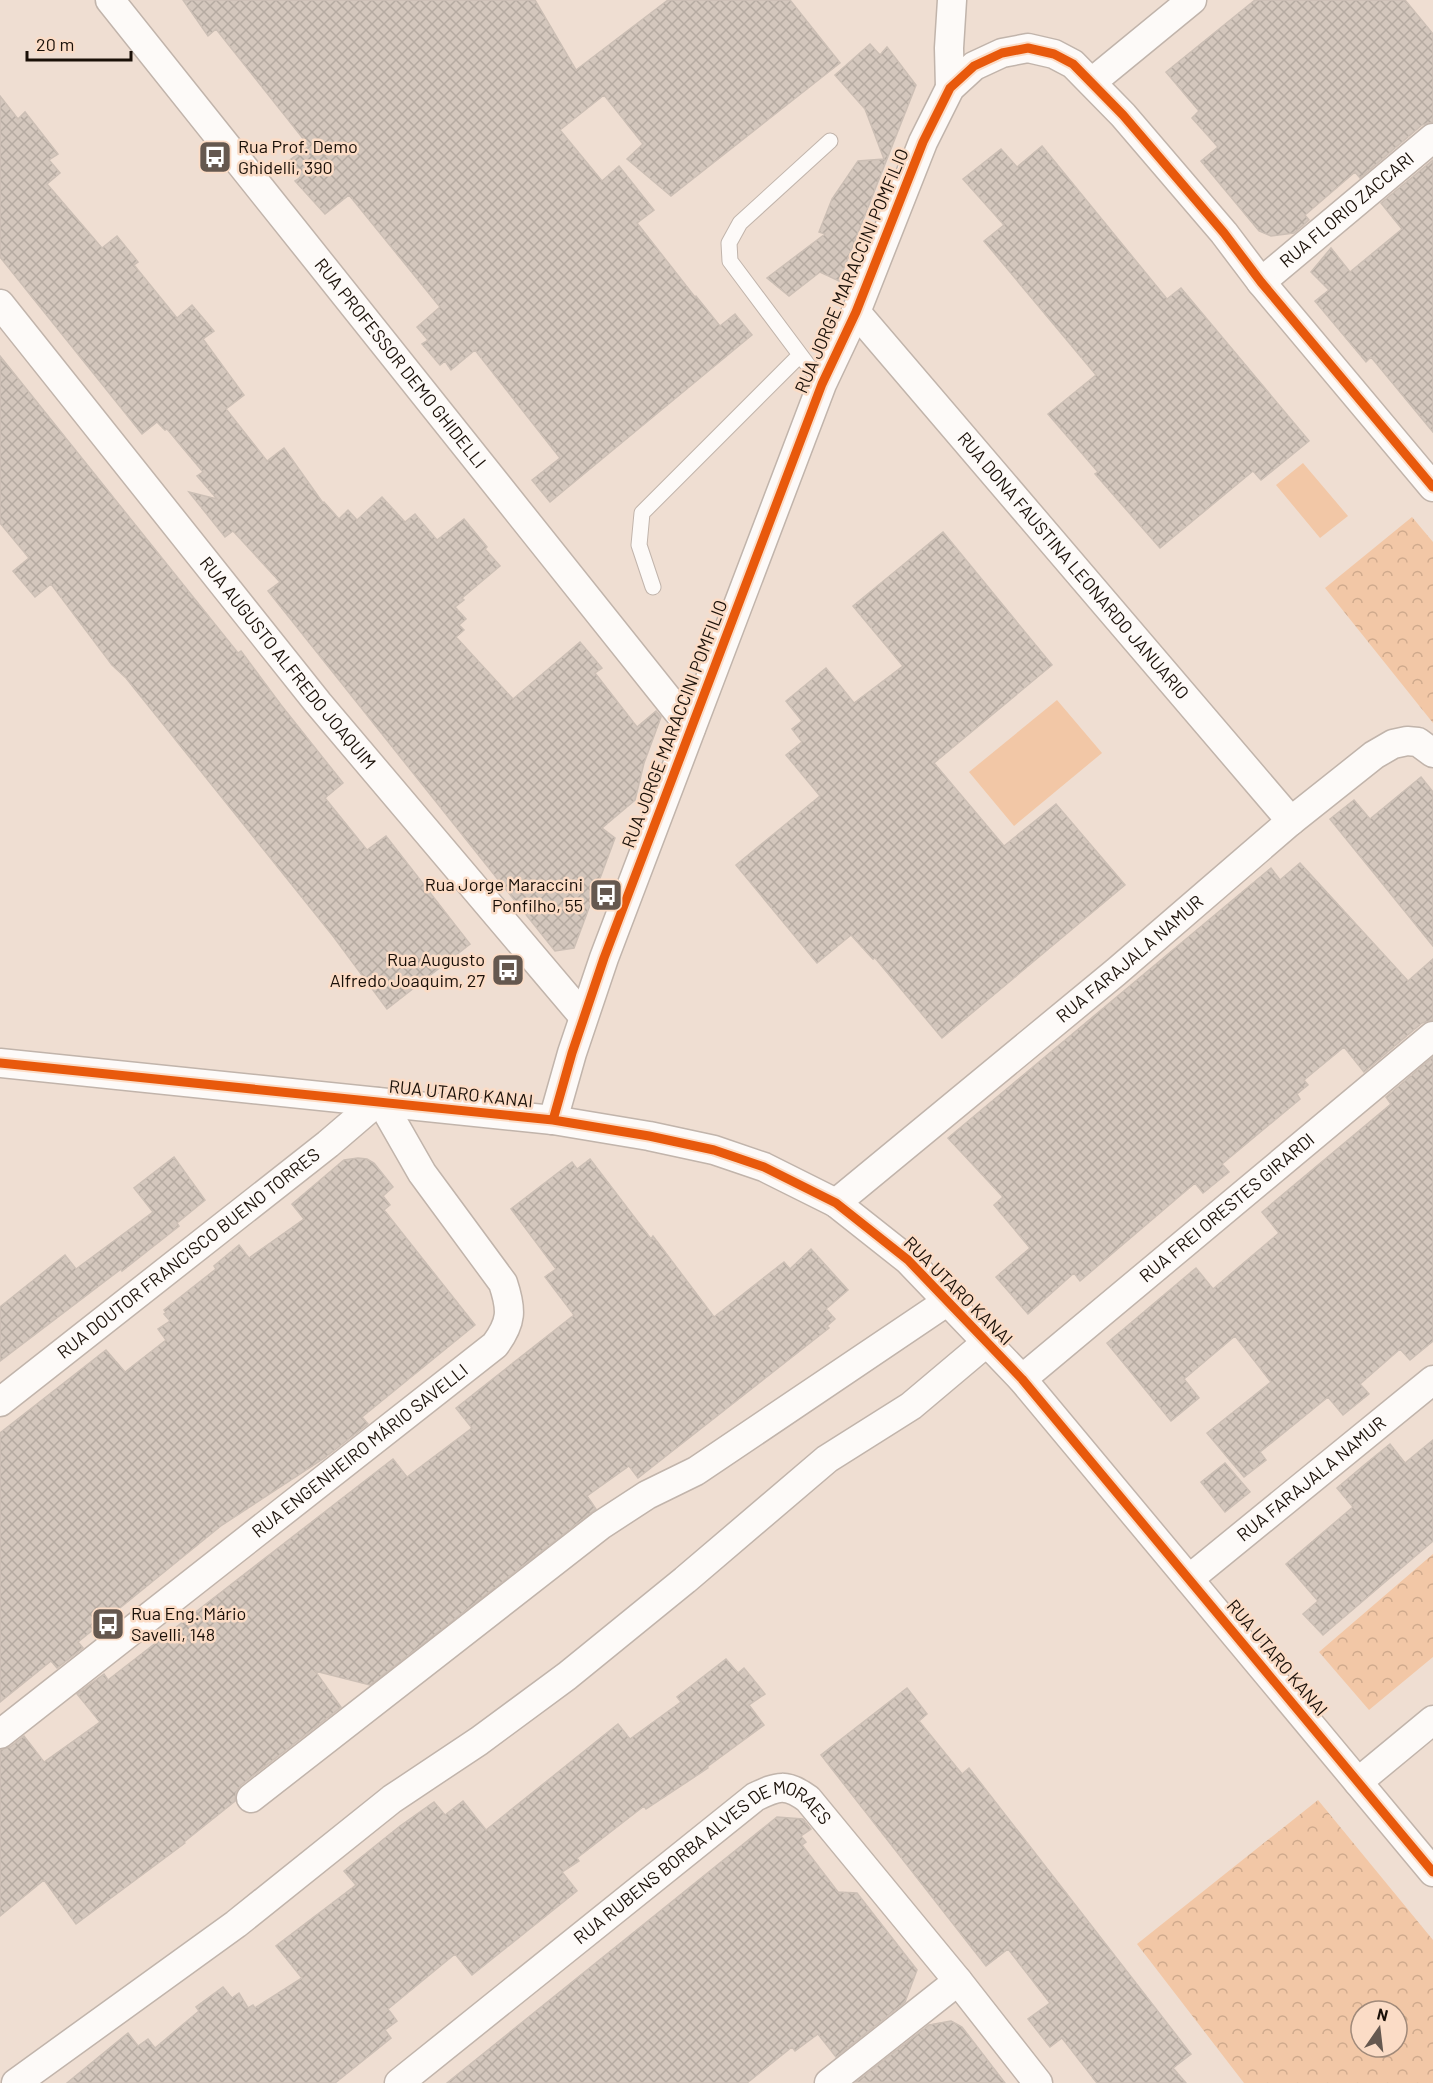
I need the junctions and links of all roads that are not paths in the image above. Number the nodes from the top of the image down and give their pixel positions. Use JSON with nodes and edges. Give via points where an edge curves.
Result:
{"nodes":[{"id":1,"x":110,"y":0,"type":"edge"},
{"id":2,"x":952,"y":0,"type":"edge"},
{"id":3,"x":1192,"y":0,"type":"edge"},
{"id":4,"x":1092,"y":82,"type":"junction"},
{"id":5,"x":950,"y":88,"type":"junction"},
{"id":6,"x":1433,"y":138,"type":"edge"},
{"id":7,"x":831,"y":141,"type":"dead end"},
{"id":8,"x":1261,"y":282,"type":"junction"},
{"id":9,"x":0,"y":304,"type":"edge"},
{"id":10,"x":856,"y":312,"type":"junction"},
{"id":11,"x":799,"y":356,"type":"junction"},
{"id":12,"x":822,"y":384,"type":"junction"},
{"id":13,"x":1430,"y":477,"type":"edge"},
{"id":14,"x":653,"y":586,"type":"dead end"},
{"id":15,"x":691,"y":728,"type":"junction"},
{"id":16,"x":1433,"y":753,"type":"edge"},
{"id":17,"x":1291,"y":821,"type":"junction"},
{"id":18,"x":583,"y":1016,"type":"junction"},
{"id":19,"x":1433,"y":1036,"type":"edge"},
{"id":20,"x":0,"y":1063,"type":"edge"},
{"id":21,"x":379,"y":1103,"type":"junction"},
{"id":22,"x":553,"y":1120,"type":"junction"},
{"id":23,"x":836,"y":1203,"type":"junction"},
{"id":24,"x":948,"y":1301,"type":"junction"},
{"id":25,"x":987,"y":1342,"type":"junction"},
{"id":26,"x":1022,"y":1380,"type":"junction"},
{"id":27,"x":1433,"y":1380,"type":"edge"},
{"id":28,"x":0,"y":1402,"type":"edge"},
{"id":29,"x":1189,"y":1579,"type":"junction"},
{"id":30,"x":1433,"y":1720,"type":"edge"},
{"id":31,"x":0,"y":1734,"type":"edge"},
{"id":32,"x":1358,"y":1782,"type":"junction"},
{"id":33,"x":251,"y":1798,"type":"dead end"},
{"id":34,"x":1433,"y":1872,"type":"edge"},
{"id":35,"x":958,"y":1981,"type":"junction"},
{"id":36,"x":16,"y":2083,"type":"edge"},
{"id":37,"x":399,"y":2083,"type":"edge"},
{"id":38,"x":829,"y":2083,"type":"edge"},
{"id":39,"x":1038,"y":2083,"type":"edge"}],
"edges":[{"from":1,"to":15,"type":"street","name":"RUA PROFESSOR DEMO GHIDELLI"},
{"from":2,"to":5,"type":"street"},
{"from":3,"to":4,"type":"street"},
{"from":4,"to":5,"type":"street","name":"RUA JORGE MARACCINI POMFILIO","via":[[1073,64],[1029,48],[1002,53],[974,66]]},
{"from":4,"to":8,"type":"street","name":"RUA JORGE MARACCINI POMFILIO","via":[[1224,233]]},
{"from":5,"to":10,"type":"street","name":"RUA JORGE MARACCINI POMFILIO","via":[[923,142]]},
{"from":6,"to":8,"type":"street","name":"RUA FLORIO ZACCARI"},
{"from":7,"to":11,"type":"lane","via":[[740,224],[729,243],[730,261]]},
{"from":8,"to":13,"type":"street","name":"RUA JORGE MARACCINI POMFILIO"},
{"from":9,"to":18,"type":"street","name":"RUA AUGUSTO ALFREDO JOAQUIM","via":[[318,703]]},
{"from":10,"to":12,"type":"street","name":"RUA JORGE MARACCINI POMFILIO"},
{"from":10,"to":17,"type":"street","name":"RUA DONA FAUSTINA LEONARDO JANUARIO"},
{"from":11,"to":12,"type":"lane"},
{"from":11,"to":14,"type":"lane","via":[[642,513],[639,545]]},
{"from":12,"to":15,"type":"street","name":"RUA JORGE MARACCINI POMFILIO"},
{"from":15,"to":18,"type":"street","name":"RUA JORGE MARACCINI POMFILIO"},
{"from":16,"to":17,"type":"street","name":"RUA FARAJALA NAMUR","via":[[1418,742],[1393,744]]},
{"from":17,"to":23,"type":"street","name":"RUA FARAJALA NAMUR","via":[[1116,972]]},
{"from":18,"to":22,"type":"street","name":"RUA JORGE MARACCINI POMFILIO"},
{"from":19,"to":26,"type":"street","name":"RUA FREI ORESTES GIRARDI"},
{"from":20,"to":21,"type":"street","name":"RUA UTARO KANAI"},
{"from":21,"to":22,"type":"street","name":"RUA UTARO KANAI"},
{"from":21,"to":28,"type":"street","name":"RUA DOUTOR FRANCISCO BUENO TORRES"},
{"from":21,"to":31,"type":"street","name":"RUA ENGENHEIRO MÁRIO SAVELLI","via":[[422,1173],[503,1283],[510,1304],[504,1333],[495,1345]]},
{"from":22,"to":23,"type":"street","name":"RUA UTARO KANAI","via":[[714,1150],[764,1167]]},
{"from":23,"to":24,"type":"street","name":"RUA UTARO KANAI","via":[[908,1260]]},
{"from":24,"to":25,"type":"street","name":"RUA UTARO KANAI"},
{"from":24,"to":33,"type":"street","via":[[696,1471],[647,1495],[601,1525]]},
{"from":25,"to":26,"type":"street","name":"RUA UTARO KANAI"},
{"from":25,"to":36,"type":"street","via":[[911,1406],[827,1459],[567,1676],[392,1799],[236,1924]]},
{"from":26,"to":29,"type":"street","name":"RUA UTARO KANAI"},
{"from":27,"to":29,"type":"street","name":"RUA FARAJALA NAMUR"},
{"from":29,"to":32,"type":"street","name":"RUA UTARO KANAI"},
{"from":30,"to":32,"type":"street"},
{"from":32,"to":34,"type":"street","name":"RUA UTARO KANAI"},
{"from":35,"to":37,"type":"street","name":"RUA RUBENS BORBA ALVES DE MORAES","via":[[808,1799],[795,1789],[771,1790],[755,1797]]},
{"from":35,"to":38,"type":"street"},
{"from":35,"to":39,"type":"street","name":"RUA RUBENS BORBA ALVES DE MORAES"}]}
